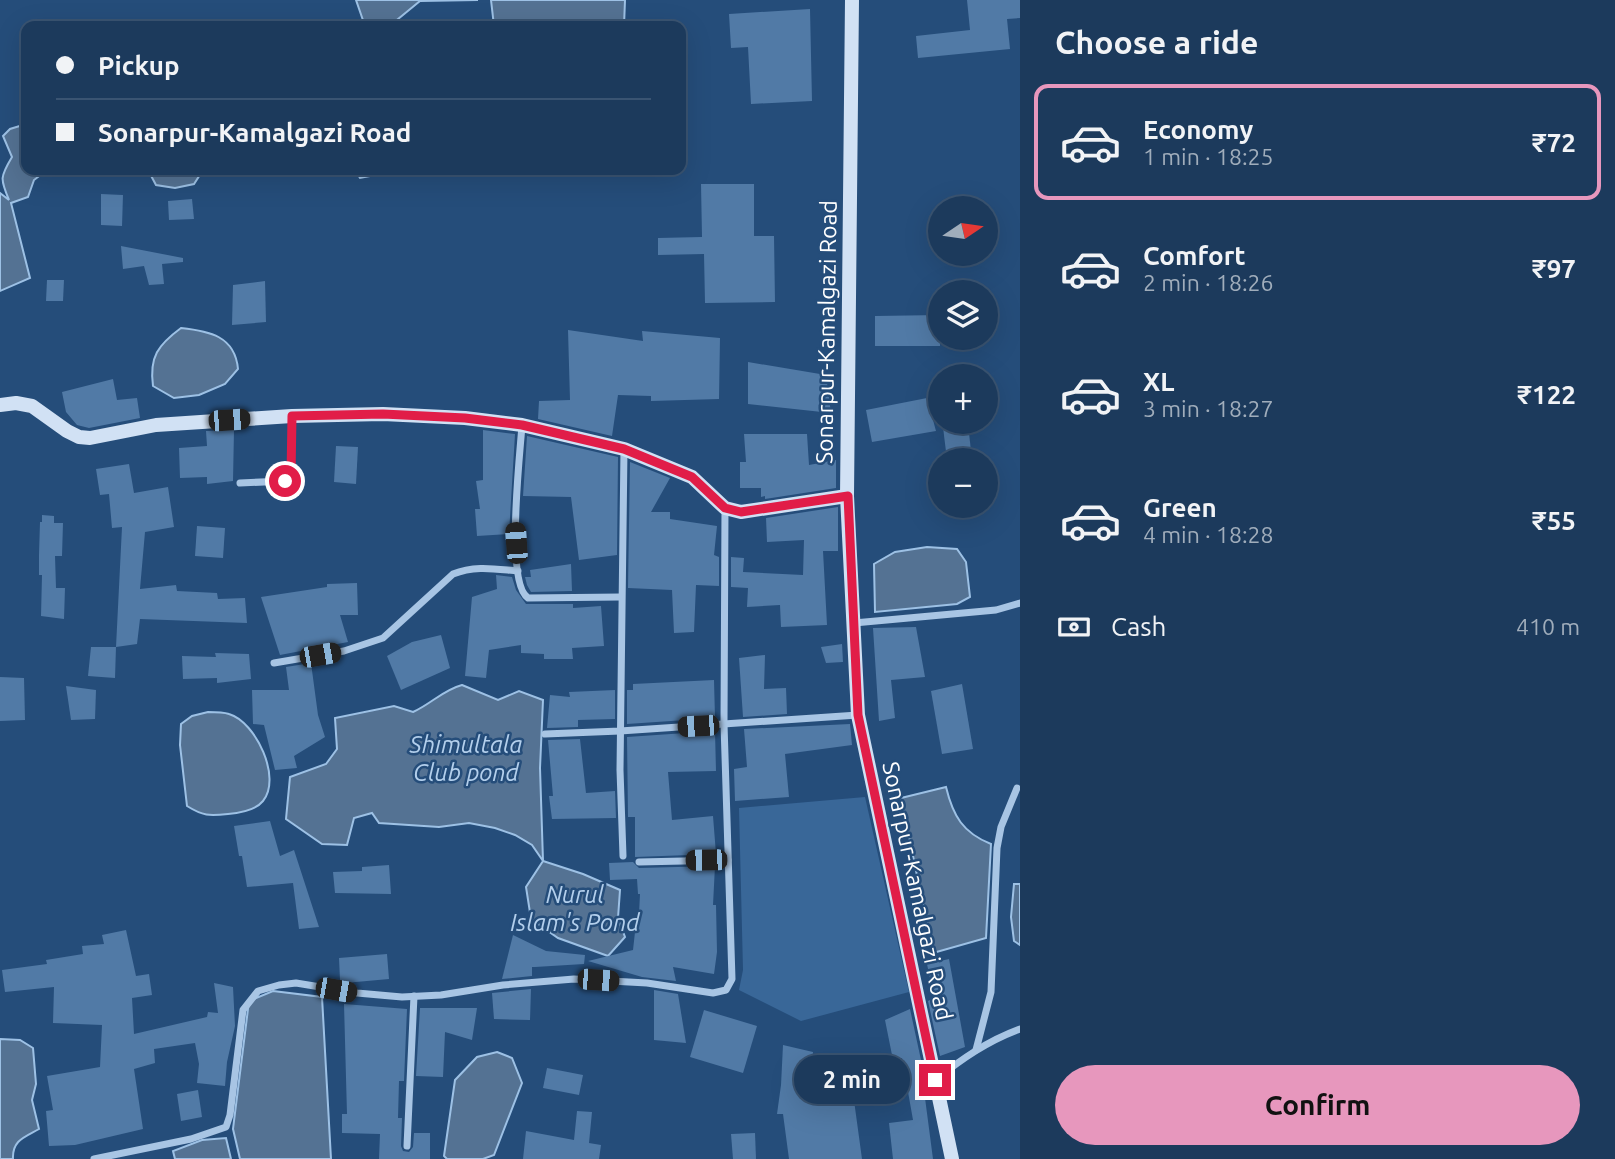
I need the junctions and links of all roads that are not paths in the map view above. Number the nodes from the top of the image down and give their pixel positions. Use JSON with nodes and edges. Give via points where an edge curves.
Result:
{"nodes":[{"id":1,"x":852,"y":0,"type":"edge"},
{"id":2,"x":0,"y":405,"type":"edge"},
{"id":3,"x":292,"y":416,"type":"junction"},
{"id":4,"x":522,"y":425,"type":"junction"},
{"id":5,"x":624,"y":449,"type":"junction"},
{"id":6,"x":240,"y":483,"type":"dead end"},
{"id":7,"x":848,"y":496,"type":"junction"},
{"id":8,"x":725,"y":508,"type":"junction"},
{"id":9,"x":518,"y":571,"type":"junction"},
{"id":10,"x":620,"y":597,"type":"junction"},
{"id":11,"x":1020,"y":603,"type":"edge"},
{"id":12,"x":853,"y":623,"type":"junction"},
{"id":13,"x":274,"y":663,"type":"dead end"},
{"id":14,"x":858,"y":715,"type":"junction"},
{"id":15,"x":724,"y":724,"type":"junction"},
{"id":16,"x":620,"y":731,"type":"junction"},
{"id":17,"x":545,"y":734,"type":"dead end"},
{"id":18,"x":1017,"y":788,"type":"dead end"},
{"id":19,"x":624,"y":856,"type":"dead end"},
{"id":20,"x":728,"y":860,"type":"junction"},
{"id":21,"x":639,"y":862,"type":"dead end"},
{"id":22,"x":415,"y":996,"type":"junction"},
{"id":23,"x":1020,"y":1029,"type":"edge"},
{"id":24,"x":976,"y":1050,"type":"junction"},
{"id":25,"x":935,"y":1080,"type":"junction"},
{"id":26,"x":407,"y":1146,"type":"dead end"},
{"id":27,"x":94,"y":1159,"type":"edge"},
{"id":28,"x":952,"y":1159,"type":"edge"}],
"edges":[{"from":1,"to":7,"type":"main road","name":"Sonarpur-Kamalgazi Road"},
{"from":2,"to":3,"type":"main road","via":[[32,406],[67,431],[90,438],[156,425]]},
{"from":3,"to":4,"type":"main road","via":[[383,414]]},
{"from":3,"to":6,"type":"street","via":[[291,476],[285,481]]},
{"from":4,"to":5,"type":"main road"},
{"from":4,"to":9,"type":"street","via":[[514,516]]},
{"from":5,"to":8,"type":"main road","via":[[692,477]]},
{"from":5,"to":10,"type":"street"},
{"from":7,"to":8,"type":"main road","via":[[741,512]]},
{"from":7,"to":12,"type":"main road","name":"Sonarpur-Kamalgazi Road"},
{"from":8,"to":15,"type":"street"},
{"from":9,"to":10,"type":"street","via":[[520,589],[528,598]]},
{"from":9,"to":13,"type":"street","via":[[466,569],[453,574],[383,638],[344,651]]},
{"from":10,"to":16,"type":"street"},
{"from":11,"to":12,"type":"street","via":[[996,610]]},
{"from":12,"to":14,"type":"main road","name":"Sonarpur-Kamalgazi Road"},
{"from":14,"to":15,"type":"street"},
{"from":14,"to":25,"type":"main road","name":"Sonarpur-Kamalgazi Road"},
{"from":15,"to":16,"type":"street"},
{"from":15,"to":20,"type":"street"},
{"from":16,"to":17,"type":"street"},
{"from":16,"to":19,"type":"street"},
{"from":18,"to":24,"type":"street","via":[[997,848],[991,992]]},
{"from":20,"to":21,"type":"street"},
{"from":20,"to":22,"type":"street","via":[[732,979],[726,990],[713,993],[573,979]]},
{"from":22,"to":26,"type":"street"},
{"from":22,"to":27,"type":"street","via":[[296,983],[258,991],[243,1010],[226,1127]]},
{"from":23,"to":24,"type":"street"},
{"from":24,"to":25,"type":"street"},
{"from":25,"to":28,"type":"main road","name":"Sonarpur-Kamalgazi Road"}]}
